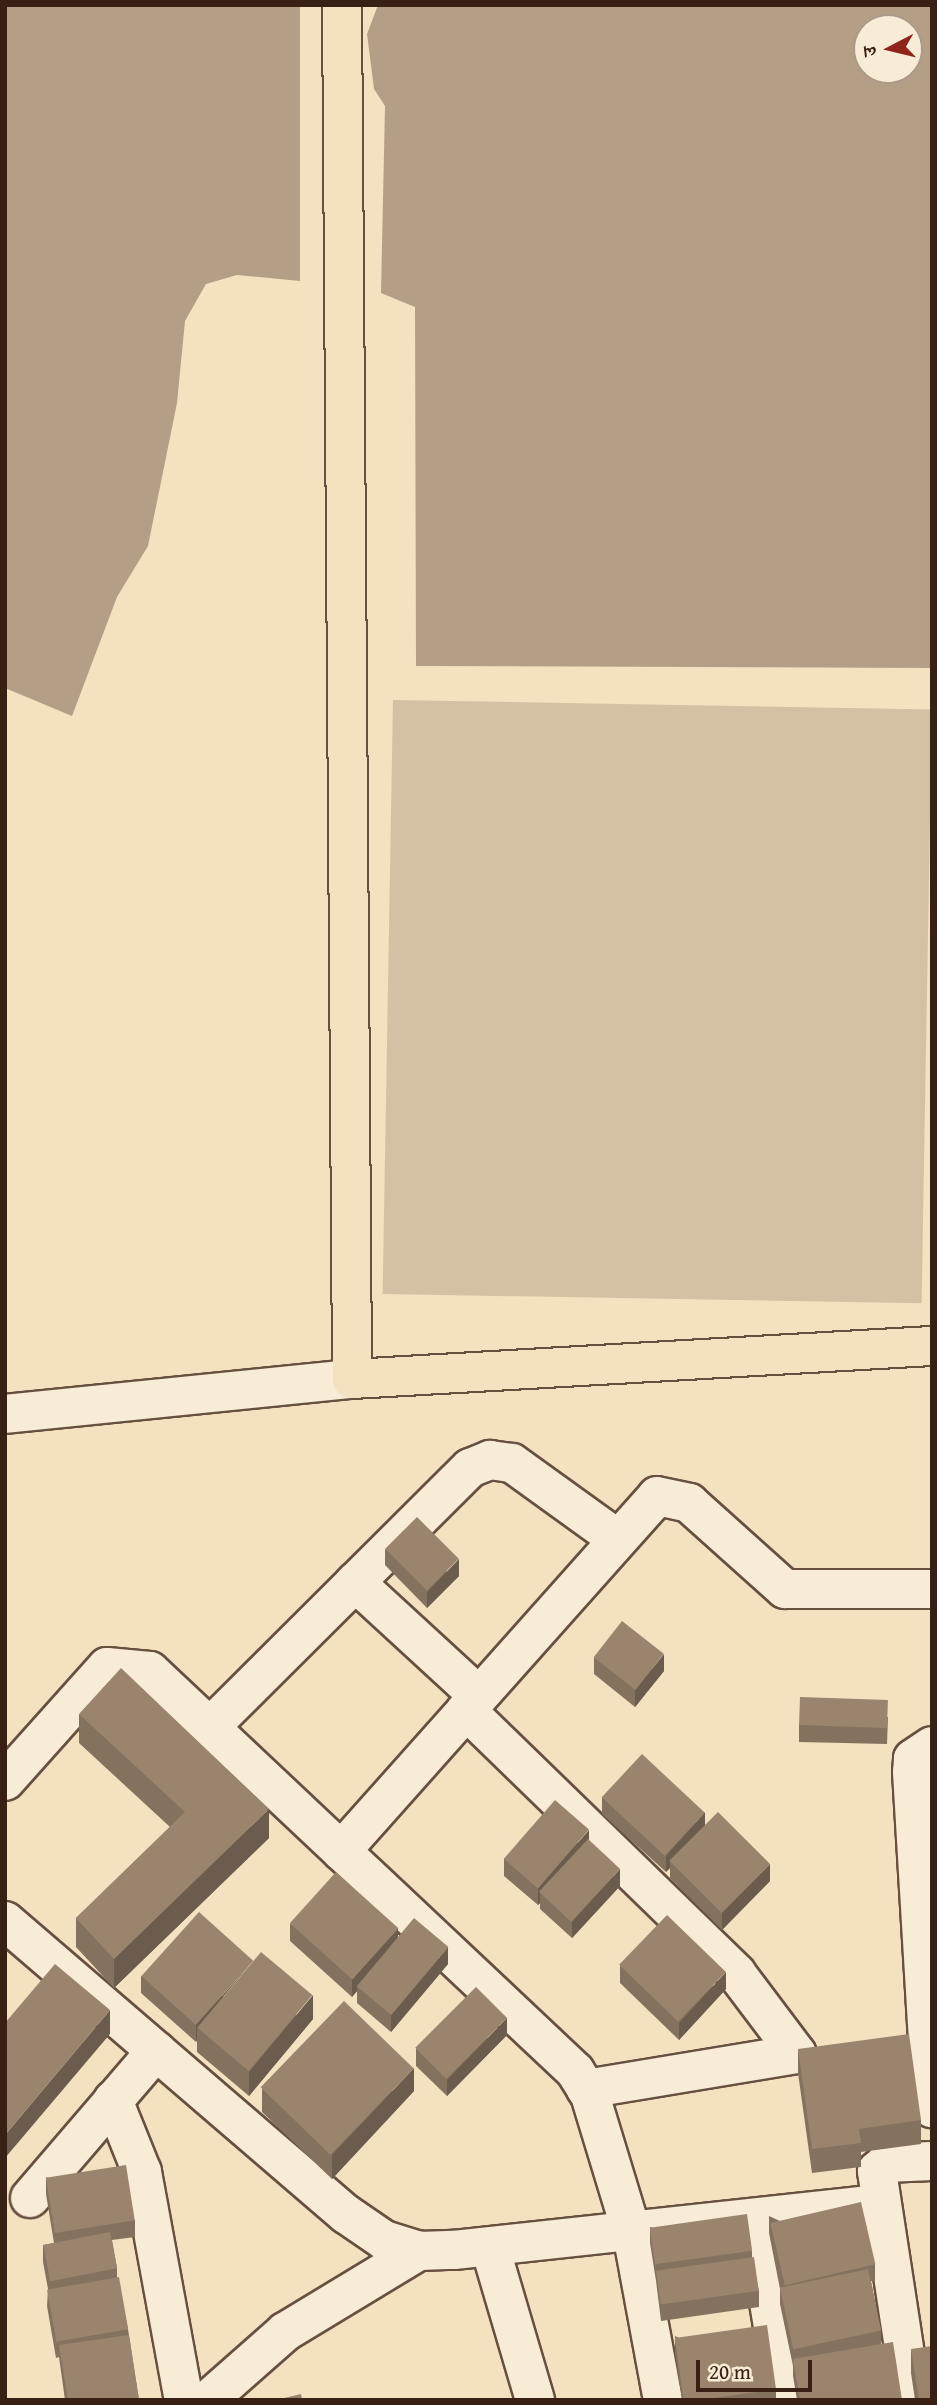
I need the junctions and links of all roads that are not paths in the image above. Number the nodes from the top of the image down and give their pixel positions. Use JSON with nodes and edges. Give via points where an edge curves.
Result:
{"nodes":[{"id":1,"x":342,"y":5,"type":"edge"},
{"id":2,"x":932,"y":1346,"type":"edge"},
{"id":3,"x":352,"y":1379,"type":"junction"},
{"id":4,"x":5,"y":1413,"type":"edge"},
{"id":5,"x":616,"y":1538,"type":"junction"},
{"id":6,"x":355,"y":1582,"type":"junction"},
{"id":7,"x":932,"y":1589,"type":"edge"},
{"id":8,"x":472,"y":1703,"type":"junction"},
{"id":9,"x":210,"y":1727,"type":"junction"},
{"id":10,"x":932,"y":1746,"type":"edge"},
{"id":11,"x":5,"y":1781,"type":"edge"},
{"id":12,"x":341,"y":1851,"type":"junction"},
{"id":13,"x":5,"y":1921,"type":"edge"},
{"id":14,"x":926,"y":1953,"type":"edge"},
{"id":15,"x":156,"y":2051,"type":"junction"},
{"id":16,"x":586,"y":2089,"type":"junction"},
{"id":17,"x":113,"y":2100,"type":"junction"},
{"id":18,"x":932,"y":2108,"type":"edge"},
{"id":19,"x":932,"y":2161,"type":"edge"},
{"id":20,"x":30,"y":2198,"type":"dead end"},
{"id":21,"x":879,"y":2204,"type":"junction"},
{"id":22,"x":755,"y":2218,"type":"junction"},
{"id":23,"x":632,"y":2233,"type":"junction"},
{"id":24,"x":490,"y":2246,"type":"junction"},
{"id":25,"x":419,"y":2250,"type":"junction"},
{"id":26,"x":184,"y":2400,"type":"edge"},
{"id":27,"x":208,"y":2400,"type":"edge"},
{"id":28,"x":535,"y":2400,"type":"edge"},
{"id":29,"x":663,"y":2400,"type":"edge"},
{"id":30,"x":785,"y":2400,"type":"edge"},
{"id":31,"x":912,"y":2400,"type":"edge"}],
"edges":[{"from":1,"to":3,"type":"main road"},
{"from":2,"to":3,"type":"main road"},
{"from":3,"to":4,"type":"street"},
{"from":5,"to":6,"type":"street","via":[[539,1478],[490,1461],[470,1468]]},
{"from":5,"to":7,"type":"street","via":[[657,1496],[672,1495],[689,1503],[785,1589]]},
{"from":5,"to":8,"type":"street"},
{"from":6,"to":8,"type":"street"},
{"from":6,"to":9,"type":"street"},
{"from":8,"to":12,"type":"street"},
{"from":8,"to":16,"type":"street","via":[[736,1973],[797,2054]]},
{"from":9,"to":11,"type":"street","via":[[150,1671],[107,1667]]},
{"from":9,"to":12,"type":"street"},
{"from":10,"to":14,"type":"street","via":[[913,1759],[912,1772]]},
{"from":12,"to":16,"type":"street"},
{"from":13,"to":15,"type":"street"},
{"from":14,"to":18,"type":"street"},
{"from":15,"to":17,"type":"street"},
{"from":15,"to":25,"type":"street","via":[[346,2214],[384,2240]]},
{"from":16,"to":23,"type":"street"},
{"from":17,"to":20,"type":"street"},
{"from":17,"to":26,"type":"street","via":[[142,2172]]},
{"from":19,"to":21,"type":"street","via":[[886,2163],[877,2171]]},
{"from":21,"to":22,"type":"street"},
{"from":21,"to":31,"type":"street"},
{"from":22,"to":23,"type":"street"},
{"from":22,"to":30,"type":"street"},
{"from":23,"to":24,"type":"street"},
{"from":23,"to":29,"type":"street"},
{"from":24,"to":25,"type":"street"},
{"from":24,"to":28,"type":"street"},
{"from":25,"to":27,"type":"street","via":[[285,2332]]}]}
